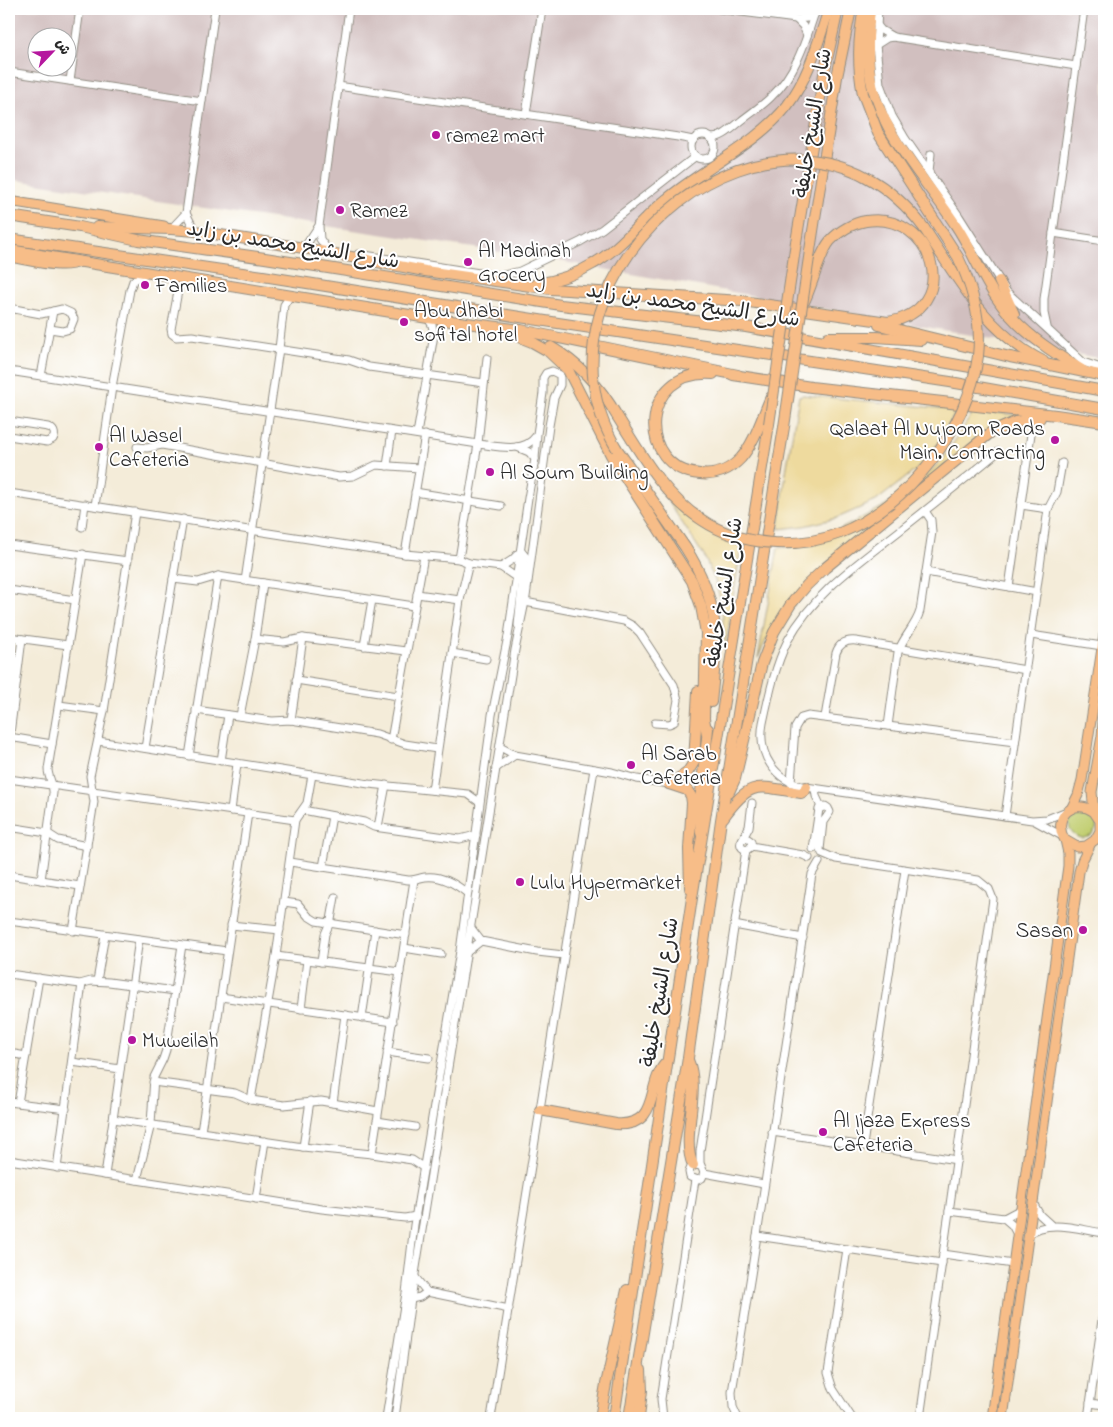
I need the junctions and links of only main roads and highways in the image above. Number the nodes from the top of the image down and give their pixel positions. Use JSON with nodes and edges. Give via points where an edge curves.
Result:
{"nodes":[{"id":1,"x":830,"y":9,"type":"edge"},
{"id":2,"x":838,"y":9,"type":"edge"},
{"id":3,"x":851,"y":9,"type":"edge"},
{"id":4,"x":864,"y":9,"type":"edge"},
{"id":5,"x":870,"y":9,"type":"edge"},
{"id":6,"x":9,"y":201,"type":"edge"},
{"id":7,"x":9,"y":216,"type":"edge"},
{"id":8,"x":80,"y":227,"type":"junction"},
{"id":9,"x":171,"y":229,"type":"junction"},
{"id":10,"x":9,"y":239,"type":"edge"},
{"id":11,"x":9,"y":250,"type":"edge"},
{"id":12,"x":9,"y":257,"type":"edge"},
{"id":13,"x":80,"y":262,"type":"junction"},
{"id":14,"x":999,"y":281,"type":"road end"},
{"id":15,"x":524,"y":285,"type":"junction"},
{"id":16,"x":802,"y":305,"type":"junction"},
{"id":17,"x":829,"y":314,"type":"junction"},
{"id":18,"x":486,"y":326,"type":"junction"},
{"id":19,"x":498,"y":327,"type":"junction"},
{"id":20,"x":1022,"y":327,"type":"junction"},
{"id":21,"x":808,"y":338,"type":"junction"},
{"id":22,"x":959,"y":345,"type":"junction"},
{"id":23,"x":1056,"y":366,"type":"junction"},
{"id":24,"x":1085,"y":372,"type":"junction"},
{"id":25,"x":738,"y":375,"type":"junction"},
{"id":26,"x":1104,"y":376,"type":"edge"},
{"id":27,"x":1104,"y":391,"type":"edge"},
{"id":28,"x":1104,"y":409,"type":"edge"},
{"id":29,"x":1056,"y":415,"type":"junction"},
{"id":30,"x":764,"y":423,"type":"junction"},
{"id":31,"x":1103,"y":423,"type":"edge"},
{"id":32,"x":669,"y":544,"type":"junction"},
{"id":33,"x":1104,"y":635,"type":"edge"},
{"id":34,"x":1104,"y":709,"type":"edge"},
{"id":35,"x":707,"y":734,"type":"junction"},
{"id":36,"x":1103,"y":738,"type":"edge"},
{"id":37,"x":1101,"y":756,"type":"edge"},
{"id":38,"x":810,"y":788,"type":"road end"},
{"id":39,"x":724,"y":799,"type":"junction"},
{"id":40,"x":1069,"y":810,"type":"junction"},
{"id":41,"x":1099,"y":817,"type":"edge"},
{"id":42,"x":721,"y":820,"type":"junction"},
{"id":43,"x":703,"y":838,"type":"junction"},
{"id":44,"x":1063,"y":838,"type":"junction"},
{"id":45,"x":1097,"y":841,"type":"edge"},
{"id":46,"x":692,"y":898,"type":"junction"},
{"id":47,"x":1046,"y":1028,"type":"junction"},
{"id":48,"x":688,"y":1058,"type":"junction"},
{"id":49,"x":668,"y":1061,"type":"junction"},
{"id":50,"x":1053,"y":1061,"type":"junction"},
{"id":51,"x":540,"y":1110,"type":"road end"},
{"id":52,"x":700,"y":1168,"type":"road end"},
{"id":53,"x":648,"y":1192,"type":"junction"},
{"id":54,"x":638,"y":1364,"type":"junction"},
{"id":55,"x":996,"y":1378,"type":"junction"},
{"id":56,"x":1003,"y":1414,"type":"edge"},
{"id":57,"x":600,"y":1418,"type":"edge"},
{"id":58,"x":614,"y":1418,"type":"edge"},
{"id":59,"x":630,"y":1418,"type":"edge"},
{"id":60,"x":640,"y":1418,"type":"edge"},
{"id":61,"x":992,"y":1418,"type":"edge"}],
"edges":[{"from":1,"to":15,"type":"highway","via":[[801,86],[767,128],[681,188],[595,263],[568,277]]},
{"from":2,"to":30,"type":"highway","name":"شارع الشيخ خليفة","bridge":true,"via":[[824,74],[774,392]]},
{"from":3,"to":16,"type":"highway","name":"شارع الشيخ خليفة","bridge":true,"via":[[837,77]]},
{"from":4,"to":19,"type":"highway","bridge":true,"via":[[858,44],[863,94],[878,133],[958,257],[970,283],[979,345],[973,380],[955,423],[930,462],[890,502],[862,522],[818,540],[795,543],[751,540],[712,526],[677,500],[655,475],[609,401],[576,364],[535,339]]},
{"from":5,"to":20,"type":"highway","via":[[870,74],[884,120],[959,230],[996,298]]},
{"from":6,"to":9,"type":"main road"},
{"from":7,"to":8,"type":"highway","name":"شارع الشيخ محمد بن زايد"},
{"from":8,"to":9,"type":"highway"},
{"from":8,"to":21,"type":"highway","name":"شارع الشيخ محمد بن زايد","via":[[138,240],[551,304],[746,327]]},
{"from":9,"to":15,"type":"highway"},
{"from":10,"to":28,"type":"highway","name":"شارع الشيخ محمد بن زايد","via":[[940,381]]},
{"from":11,"to":13,"type":"highway"},
{"from":12,"to":13,"type":"main road","via":[[60,265]]},
{"from":13,"to":18,"type":"highway"},
{"from":14,"to":20,"type":"highway"},
{"from":15,"to":17,"type":"highway","via":[[742,301]]},
{"from":16,"to":17,"type":"highway","via":[[824,251],[839,233],[860,222],[872,220],[896,224],[924,246],[933,268],[932,287],[922,305],[907,317],[888,322]]},
{"from":16,"to":39,"type":"highway","name":"شارع الشيخ خليفة","bridge":true},
{"from":17,"to":22,"type":"highway"},
{"from":18,"to":19,"type":"highway"},
{"from":18,"to":32,"type":"highway","via":[[540,346],[568,370],[608,450]]},
{"from":19,"to":25,"type":"highway"},
{"from":20,"to":24,"type":"highway","via":[[1052,352]]},
{"from":21,"to":22,"type":"highway","via":[[876,337]]},
{"from":21,"to":27,"type":"highway","name":"شارع الشيخ محمد بن زايد"},
{"from":22,"to":23,"type":"highway"},
{"from":23,"to":24,"type":"highway"},
{"from":23,"to":35,"type":"highway","bridge":true,"via":[[1027,352],[990,322],[924,228],[899,200],[879,184],[845,168],[808,160],[770,161],[745,166],[688,196],[657,222],[632,252],[610,288],[597,322],[592,357],[594,393],[603,422],[617,449],[694,560],[709,595],[715,618],[716,646]]},
{"from":24,"to":26,"type":"highway"},
{"from":25,"to":29,"type":"highway","via":[[811,387]]},
{"from":25,"to":30,"type":"highway","via":[[695,374],[668,388],[655,412],[654,430],[659,447],[678,468],[696,474],[714,474],[739,460]]},
{"from":29,"to":31,"type":"highway"},
{"from":29,"to":39,"type":"highway","via":[[1015,422],[990,434],[825,568],[799,594],[779,622],[765,652],[735,779]]},
{"from":30,"to":43,"type":"highway","name":"شارع الشيخ خليفة"},
{"from":32,"to":35,"type":"highway","via":[[692,581],[703,614]]},
{"from":32,"to":46,"type":"highway","via":[[694,601],[701,639],[695,758],[687,773],[669,784],[684,788],[692,799],[689,859]]},
{"from":33,"to":40,"type":"main road","via":[[1082,780]]},
{"from":34,"to":36,"type":"main road"},
{"from":35,"to":43,"type":"highway","via":[[699,815]]},
{"from":36,"to":37,"type":"main road"},
{"from":37,"to":41,"type":"main road","via":[[1092,792]]},
{"from":38,"to":42,"type":"highway","via":[[802,792],[762,787],[751,789],[736,799]]},
{"from":39,"to":42,"type":"highway","name":"شارع الشيخ خليفة"},
{"from":40,"to":41,"type":"main road","via":[[1086,807]]},
{"from":40,"to":44,"type":"main road","via":[[1060,822]]},
{"from":41,"to":45,"type":"main road"},
{"from":42,"to":48,"type":"highway","name":"شارع الشيخ خليفة"},
{"from":43,"to":46,"type":"highway","name":"شارع الشيخ خليفة"},
{"from":44,"to":45,"type":"main road","via":[[1077,847]]},
{"from":44,"to":47,"type":"main road","via":[[1068,866]]},
{"from":45,"to":50,"type":"main road","via":[[1082,860],[1079,872]]},
{"from":46,"to":49,"type":"highway","name":"شارع الشيخ خليفة"},
{"from":47,"to":50,"type":"main road","via":[[1052,1032],[1050,1050]]},
{"from":47,"to":55,"type":"main road"},
{"from":48,"to":52,"type":"highway","via":[[693,1076],[689,1148]]},
{"from":48,"to":54,"type":"highway","name":"شارع الشيخ خليفة"},
{"from":49,"to":51,"type":"highway","via":[[659,1074],[650,1107],[635,1122],[616,1124]]},
{"from":49,"to":53,"type":"highway","name":"شارع الشيخ خليفة"},
{"from":50,"to":56,"type":"main road"},
{"from":53,"to":57,"type":"highway","via":[[641,1204]]},
{"from":53,"to":58,"type":"highway","name":"شارع الشيخ خليفة"},
{"from":54,"to":59,"type":"highway","name":"شارع الشيخ خليفة"},
{"from":54,"to":60,"type":"highway","via":[[642,1372]]},
{"from":55,"to":56,"type":"main road","via":[[999,1388],[997,1406]]},
{"from":55,"to":61,"type":"main road"}]}
